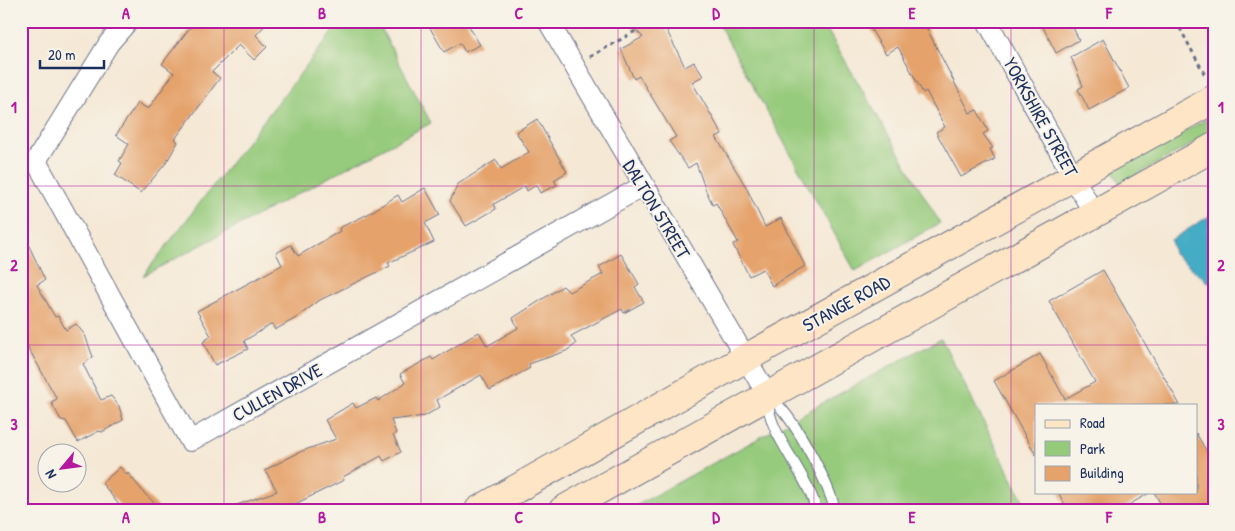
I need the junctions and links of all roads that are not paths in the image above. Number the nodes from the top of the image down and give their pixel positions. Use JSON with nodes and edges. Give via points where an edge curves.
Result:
{"nodes":[{"id":1,"x":128,"y":21,"type":"edge"},
{"id":2,"x":548,"y":21,"type":"edge"},
{"id":3,"x":987,"y":21,"type":"edge"},
{"id":4,"x":1209,"y":87,"type":"edge"},
{"id":5,"x":1214,"y":147,"type":"edge"},
{"id":6,"x":1074,"y":177,"type":"junction"},
{"id":7,"x":643,"y":186,"type":"junction"},
{"id":8,"x":1094,"y":214,"type":"junction"},
{"id":9,"x":746,"y":358,"type":"junction"},
{"id":10,"x":768,"y":396,"type":"junction"},
{"id":11,"x":479,"y":510,"type":"edge"},
{"id":12,"x":563,"y":510,"type":"edge"},
{"id":13,"x":816,"y":510,"type":"edge"},
{"id":14,"x":835,"y":510,"type":"edge"}],
"edges":[{"from":1,"to":7,"type":"street","name":"CULLEN DRIVE","via":[[109,44],[36,161],[190,441]]},
{"from":2,"to":7,"type":"street","name":"DALTON STREET"},
{"from":3,"to":6,"type":"street","name":"YORKSHIRE STREET"},
{"from":4,"to":6,"type":"main road","name":"STANGE ROAD"},
{"from":5,"to":8,"type":"main road"},
{"from":6,"to":8,"type":"street","name":"YORKSHIRE STREET"},
{"from":6,"to":9,"type":"main road","name":"STANGE ROAD"},
{"from":7,"to":9,"type":"street","name":"DALTON STREET"},
{"from":8,"to":10,"type":"main road"},
{"from":9,"to":10,"type":"street","name":"DALTON STREET"},
{"from":9,"to":11,"type":"main road","name":"STANGE ROAD"},
{"from":10,"to":12,"type":"main road"},
{"from":10,"to":13,"type":"lane","via":[[771,420],[812,493]]},
{"from":10,"to":14,"type":"lane","via":[[786,412],[831,494]]}]}
